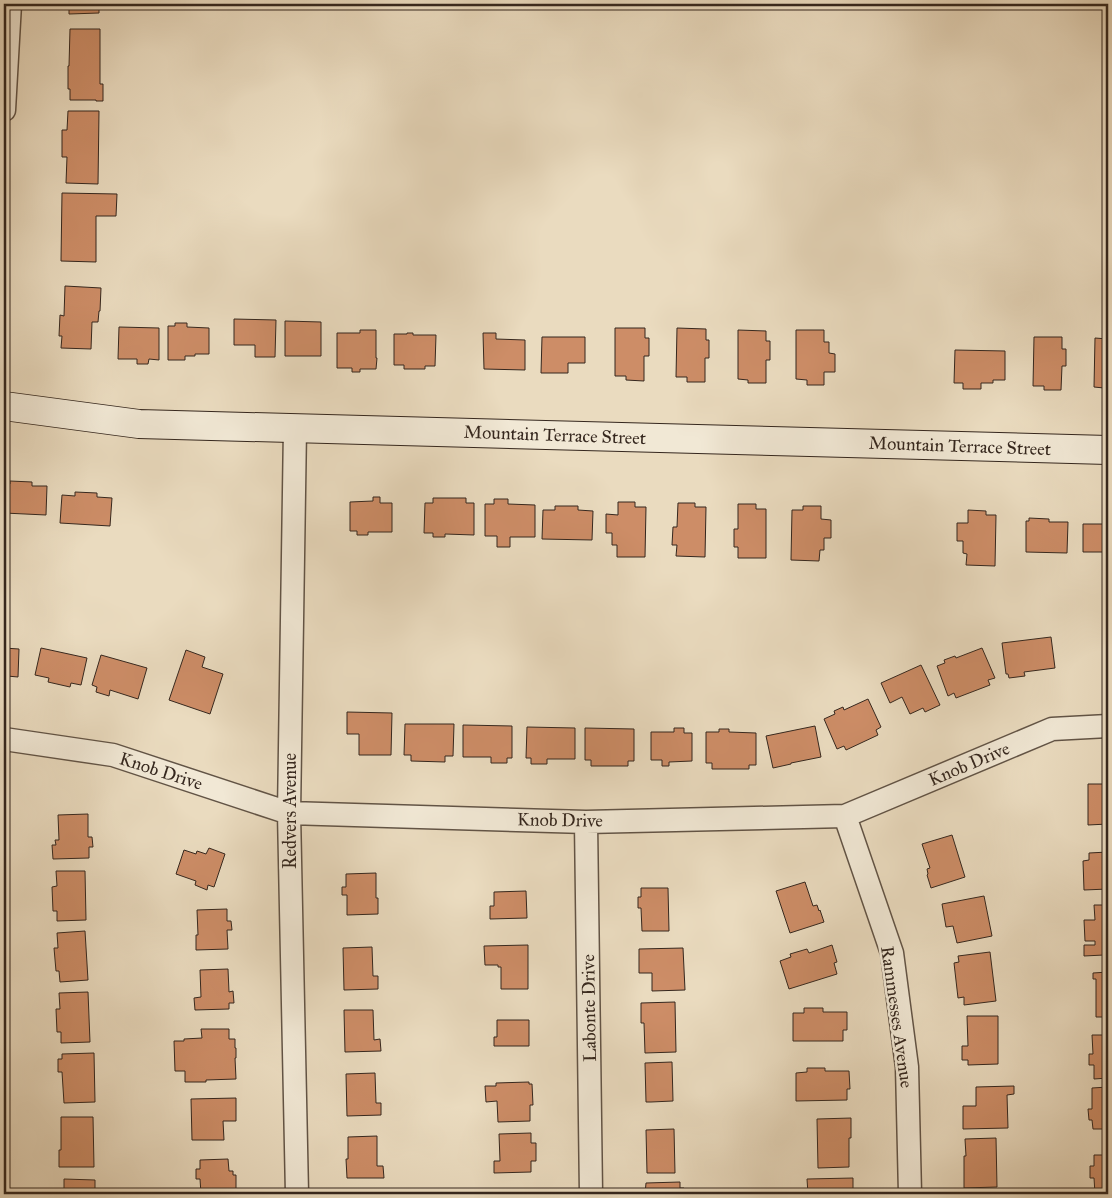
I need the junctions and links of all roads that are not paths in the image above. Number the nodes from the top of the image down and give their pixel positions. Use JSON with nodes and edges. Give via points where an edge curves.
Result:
{"nodes":[{"id":1,"x":10,"y":4,"type":"edge"},
{"id":2,"x":4,"y":110,"type":"edge"},
{"id":3,"x":4,"y":406,"type":"edge"},
{"id":4,"x":295,"y":428,"type":"junction"},
{"id":5,"x":1108,"y":450,"type":"edge"},
{"id":6,"x":1108,"y":726,"type":"edge"},
{"id":7,"x":4,"y":739,"type":"edge"},
{"id":8,"x":289,"y":812,"type":"junction"},
{"id":9,"x":845,"y":816,"type":"junction"},
{"id":10,"x":586,"y":822,"type":"junction"},
{"id":11,"x":297,"y":1194,"type":"edge"},
{"id":12,"x":592,"y":1194,"type":"edge"},
{"id":13,"x":910,"y":1194,"type":"edge"}],
"edges":[{"from":1,"to":2,"type":"street"},
{"from":3,"to":4,"type":"street","name":"Mountain Terrace Street","via":[[139,424]]},
{"from":4,"to":5,"type":"street","name":"Mountain Terrace Street"},
{"from":4,"to":8,"type":"street","name":"Redvers Avenue"},
{"from":6,"to":9,"type":"street","name":"Knob Drive","via":[[1052,729]]},
{"from":7,"to":8,"type":"street","name":"Knob Drive","via":[[113,755]]},
{"from":8,"to":10,"type":"street","name":"Knob Drive"},
{"from":8,"to":11,"type":"street","name":"Redvers Avenue"},
{"from":9,"to":10,"type":"street","name":"Knob Drive"},
{"from":9,"to":13,"type":"street","name":"Rammesses Avenue","via":[[892,952],[907,1067]]},
{"from":10,"to":12,"type":"street","name":"Labonte Drive"}]}
